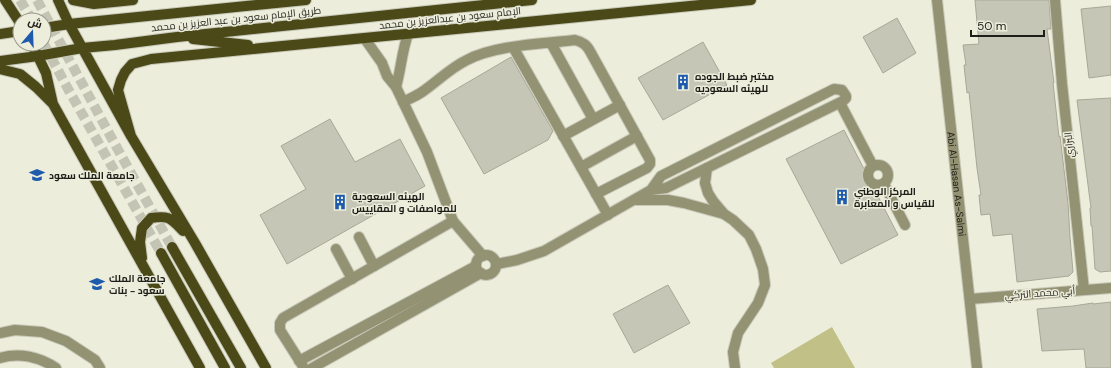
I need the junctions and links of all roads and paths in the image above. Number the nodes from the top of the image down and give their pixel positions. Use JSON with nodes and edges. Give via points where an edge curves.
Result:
{"nodes":[{"id":1,"x":5,"y":0,"type":"edge"},
{"id":2,"x":58,"y":0,"type":"edge"},
{"id":3,"x":73,"y":0,"type":"edge"},
{"id":4,"x":133,"y":0,"type":"edge"},
{"id":5,"x":270,"y":0,"type":"edge"},
{"id":6,"x":306,"y":0,"type":"edge"},
{"id":7,"x":532,"y":0,"type":"edge"},
{"id":8,"x":751,"y":0,"type":"edge"},
{"id":9,"x":937,"y":0,"type":"edge"},
{"id":10,"x":1055,"y":0,"type":"edge"},
{"id":11,"x":242,"y":6,"type":"junction"},
{"id":12,"x":13,"y":12,"type":"edge"},
{"id":13,"x":69,"y":24,"type":"junction"},
{"id":14,"x":52,"y":27,"type":"edge"},
{"id":15,"x":12,"y":32,"type":"edge"},
{"id":16,"x":0,"y":34,"type":"edge"},
{"id":17,"x":408,"y":34,"type":"junction"},
{"id":18,"x":177,"y":37,"type":"junction"},
{"id":19,"x":365,"y":39,"type":"junction"},
{"id":20,"x":551,"y":43,"type":"junction"},
{"id":21,"x":513,"y":47,"type":"junction"},
{"id":22,"x":82,"y":48,"type":"junction"},
{"id":23,"x":272,"y":48,"type":"junction"},
{"id":24,"x":36,"y":52,"type":"edge"},
{"id":25,"x":38,"y":56,"type":"junction"},
{"id":26,"x":0,"y":61,"type":"edge"},
{"id":27,"x":0,"y":69,"type":"edge"},
{"id":28,"x":396,"y":87,"type":"junction"},
{"id":29,"x":403,"y":102,"type":"junction"},
{"id":30,"x":840,"y":103,"type":"junction"},
{"id":31,"x":54,"y":104,"type":"junction"},
{"id":32,"x":620,"y":105,"type":"junction"},
{"id":33,"x":593,"y":119,"type":"junction"},
{"id":34,"x":131,"y":136,"type":"junction"},
{"id":35,"x":563,"y":136,"type":"junction"},
{"id":36,"x":637,"y":136,"type":"junction"},
{"id":37,"x":581,"y":167,"type":"junction"},
{"id":38,"x":707,"y":168,"type":"junction"},
{"id":39,"x":651,"y":190,"type":"junction"},
{"id":40,"x":596,"y":194,"type":"junction"},
{"id":41,"x":634,"y":200,"type":"junction"},
{"id":42,"x":724,"y":214,"type":"junction"},
{"id":43,"x":608,"y":215,"type":"junction"},
{"id":44,"x":453,"y":220,"type":"junction"},
{"id":45,"x":905,"y":225,"type":"dead end"},
{"id":46,"x":359,"y":237,"type":"dead end"},
{"id":47,"x":195,"y":243,"type":"junction"},
{"id":48,"x":172,"y":247,"type":"tunnel mouth"},
{"id":49,"x":336,"y":249,"type":"dead end"},
{"id":50,"x":161,"y":253,"type":"tunnel mouth"},
{"id":51,"x":483,"y":256,"type":"junction"},
{"id":52,"x":143,"y":264,"type":"junction"},
{"id":53,"x":497,"y":264,"type":"junction"},
{"id":54,"x":374,"y":266,"type":"junction"},
{"id":55,"x":478,"y":269,"type":"junction"},
{"id":56,"x":352,"y":279,"type":"junction"},
{"id":57,"x":1111,"y":288,"type":"edge"},
{"id":58,"x":1084,"y":290,"type":"junction"},
{"id":59,"x":970,"y":299,"type":"junction"},
{"id":60,"x":0,"y":333,"type":"edge"},
{"id":61,"x":0,"y":358,"type":"edge"},
{"id":62,"x":301,"y":365,"type":"edge"},
{"id":63,"x":56,"y":368,"type":"edge"},
{"id":64,"x":100,"y":368,"type":"edge"},
{"id":65,"x":200,"y":368,"type":"edge"},
{"id":66,"x":225,"y":368,"type":"edge"},
{"id":67,"x":241,"y":368,"type":"edge"},
{"id":68,"x":266,"y":368,"type":"edge"},
{"id":69,"x":312,"y":368,"type":"edge"},
{"id":70,"x":735,"y":368,"type":"edge"},
{"id":71,"x":977,"y":368,"type":"edge"}],
"edges":[{"from":1,"to":12,"type":"main road"},
{"from":2,"to":13,"type":"main road"},
{"from":3,"to":4,"type":"main road","via":[[94,4]]},
{"from":5,"to":11,"type":"main road"},
{"from":6,"to":11,"type":"main road","name":"طريق الإمام سعود بن عبد العزيز بن محمد"},
{"from":7,"to":18,"type":"main road","name":"طريق الإمام سعود بن عبد العزيز بن محمد"},
{"from":8,"to":17,"type":"main road","name":"الإمام سعود بن عبدالعزيز بن محمد"},
{"from":9,"to":59,"type":"street","name":"Abi Al-Hasan As-Salmi"},
{"from":10,"to":58,"type":"street","name":"البراري"},
{"from":11,"to":13,"type":"main road","name":"طريق الإمام سعود بن عبد العزيز بن محمد"},
{"from":13,"to":14,"type":"main road"},
{"from":13,"to":22,"type":"main road"},
{"from":15,"to":16,"type":"main road"},
{"from":17,"to":19,"type":"main road","name":"الإمام سعود بن عبدالعزيز بن محمد"},
{"from":17,"to":28,"type":"street","via":[[403,47]]},
{"from":18,"to":22,"type":"main road","name":"طريق الإمام سعود بن عبد العزيز بن محمد"},
{"from":18,"to":23,"type":"main road"},
{"from":19,"to":23,"type":"main road","name":"الإمام سعود بن عبدالعزيز بن محمد"},
{"from":19,"to":28,"type":"street"},
{"from":20,"to":21,"type":"street"},
{"from":20,"to":32,"type":"street","via":[[574,40],[587,46]]},
{"from":20,"to":33,"type":"street"},
{"from":21,"to":29,"type":"street","via":[[486,52],[468,59],[422,92]]},
{"from":21,"to":35,"type":"street"},
{"from":22,"to":25,"type":"main road","name":"طريق الإمام سعود بن عبد العزيز بن محمد"},
{"from":22,"to":34,"type":"main road"},
{"from":23,"to":34,"type":"main road","name":"الإمام سعود بن عبدالعزيز بن محمد","via":[[151,59],[132,64],[125,72],[118,90]]},
{"from":24,"to":25,"type":"main road"},
{"from":25,"to":26,"type":"main road"},
{"from":25,"to":31,"type":"main road","via":[[46,73]]},
{"from":27,"to":31,"type":"main road","via":[[20,74]]},
{"from":28,"to":29,"type":"street"},
{"from":29,"to":44,"type":"street","via":[[427,152]]},
{"from":30,"to":38,"type":"street"},
{"from":30,"to":39,"type":"street","via":[[846,96],[842,90],[834,89],[661,176]]},
{"from":30,"to":45,"type":"street","via":[[873,166],[868,173],[868,179],[878,186],[884,184]]},
{"from":31,"to":52,"type":"main road"},
{"from":32,"to":33,"type":"street"},
{"from":32,"to":36,"type":"street"},
{"from":33,"to":35,"type":"street"},
{"from":34,"to":47,"type":"main road"},
{"from":35,"to":37,"type":"street"},
{"from":36,"to":37,"type":"street"},
{"from":36,"to":40,"type":"street","via":[[650,164],[647,168]]},
{"from":37,"to":40,"type":"street"},
{"from":38,"to":39,"type":"street","via":[[666,188]]},
{"from":38,"to":42,"type":"street","via":[[705,183],[708,193]]},
{"from":39,"to":41,"type":"street"},
{"from":40,"to":43,"type":"street"},
{"from":41,"to":42,"type":"street","via":[[668,200]]},
{"from":41,"to":43,"type":"street"},
{"from":42,"to":70,"type":"street","via":[[749,235],[756,249],[765,285],[758,303],[738,333],[733,352]]},
{"from":43,"to":53,"type":"street","via":[[544,251]]},
{"from":44,"to":51,"type":"street"},
{"from":44,"to":54,"type":"street"},
{"from":46,"to":54,"type":"street"},
{"from":47,"to":52,"type":"main road","via":[[173,220],[162,216],[151,218],[142,228],[140,242]]},
{"from":47,"to":68,"type":"main road"},
{"from":48,"to":67,"type":"main road"},
{"from":49,"to":56,"type":"street"},
{"from":50,"to":66,"type":"main road"},
{"from":51,"to":53,"type":"street","via":[[489,255]]},
{"from":51,"to":55,"type":"street","via":[[478,260]]},
{"from":52,"to":65,"type":"main road"},
{"from":53,"to":55,"type":"street","via":[[495,271],[490,275],[484,275]]},
{"from":54,"to":56,"type":"street"},
{"from":55,"to":62,"type":"street"},
{"from":55,"to":69,"type":"street"},
{"from":56,"to":62,"type":"street","via":[[283,318],[280,323],[280,330]]},
{"from":57,"to":58,"type":"street","name":"أبي محمد التركي"},
{"from":58,"to":59,"type":"street","name":"أبي محمد التركي"},
{"from":59,"to":71,"type":"street","name":"Abi Al-Hasan As-Salmi"},
{"from":60,"to":64,"type":"street","via":[[15,330],[42,332],[66,340],[95,360]]},
{"from":61,"to":63,"type":"street","via":[[30,356]]}]}
